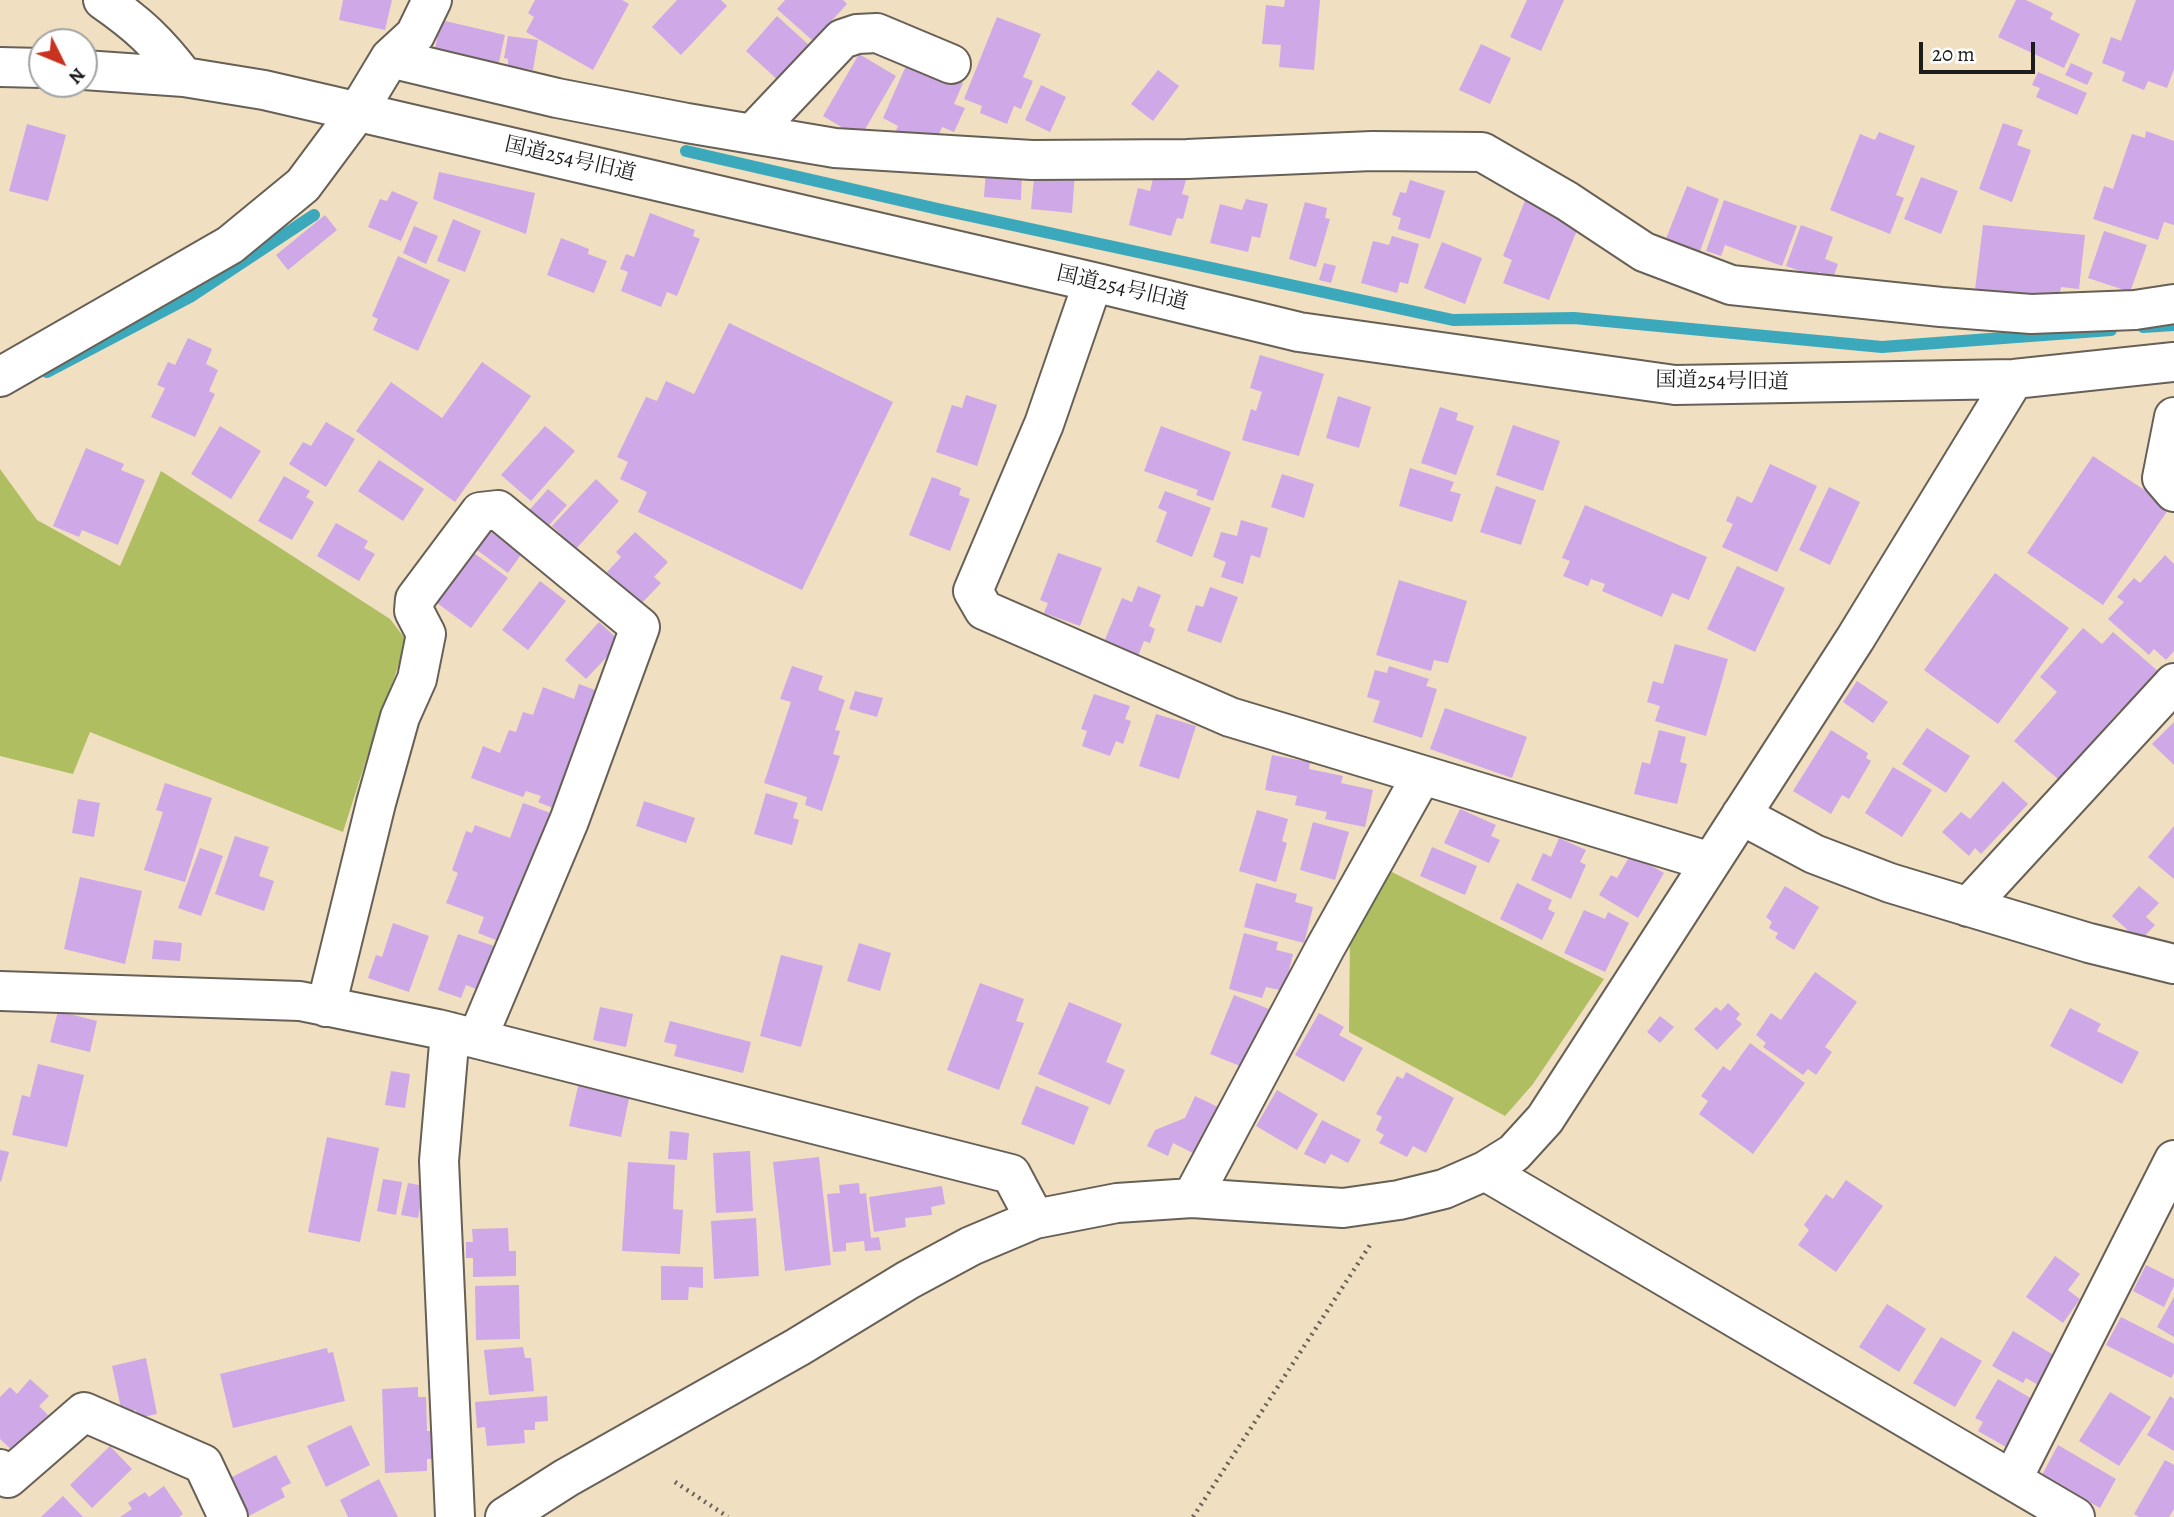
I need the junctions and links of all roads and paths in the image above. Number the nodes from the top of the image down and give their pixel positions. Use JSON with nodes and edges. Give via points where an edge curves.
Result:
{"nodes":[{"id":1,"x":103,"y":0,"type":"edge"},
{"id":2,"x":432,"y":0,"type":"edge"},
{"id":3,"x":390,"y":58,"type":"junction"},
{"id":4,"x":951,"y":64,"type":"dead end"},
{"id":5,"x":0,"y":67,"type":"edge"},
{"id":6,"x":28,"y":68,"type":"edge"},
{"id":7,"x":98,"y":71,"type":"edge"},
{"id":8,"x":184,"y":77,"type":"junction"},
{"id":9,"x":358,"y":111,"type":"junction"},
{"id":10,"x":753,"y":133,"type":"junction"},
{"id":11,"x":1093,"y":282,"type":"junction"},
{"id":12,"x":2174,"y":304,"type":"edge"},
{"id":13,"x":2173,"y":360,"type":"edge"},
{"id":14,"x":0,"y":377,"type":"edge"},
{"id":15,"x":2014,"y":379,"type":"junction"},
{"id":16,"x":2174,"y":417,"type":"edge"},
{"id":17,"x":2174,"y":492,"type":"edge"},
{"id":18,"x":2174,"y":683,"type":"edge"},
{"id":19,"x":1422,"y":775,"type":"junction"},
{"id":20,"x":1741,"y":815,"type":"junction"},
{"id":21,"x":1710,"y":862,"type":"junction"},
{"id":22,"x":1968,"y":907,"type":"junction"},
{"id":23,"x":2174,"y":964,"type":"edge"},
{"id":24,"x":0,"y":991,"type":"edge"},
{"id":25,"x":326,"y":1007,"type":"junction"},
{"id":26,"x":464,"y":1036,"type":"junction"},
{"id":27,"x":2174,"y":1160,"type":"edge"},
{"id":28,"x":1485,"y":1171,"type":"junction"},
{"id":29,"x":1192,"y":1198,"type":"junction"},
{"id":30,"x":1399,"y":1200,"type":"junction"},
{"id":31,"x":1035,"y":1219,"type":"junction"},
{"id":32,"x":0,"y":1469,"type":"edge"},
{"id":33,"x":2012,"y":1480,"type":"junction"},
{"id":34,"x":675,"y":1482,"type":"dead end"},
{"id":35,"x":228,"y":1517,"type":"edge"},
{"id":36,"x":455,"y":1517,"type":"edge"},
{"id":37,"x":505,"y":1517,"type":"edge"},
{"id":38,"x":728,"y":1517,"type":"edge"},
{"id":39,"x":1193,"y":1517,"type":"edge"},
{"id":40,"x":2074,"y":1517,"type":"edge"}],
"edges":[{"from":1,"to":8,"type":"street","via":[[160,46]]},
{"from":2,"to":3,"type":"street","via":[[415,35]]},
{"from":3,"to":9,"type":"street"},
{"from":3,"to":10,"type":"street","via":[[557,98]]},
{"from":4,"to":10,"type":"street","via":[[877,33],[842,39]]},
{"from":5,"to":6,"type":"street"},
{"from":7,"to":8,"type":"street","name":"国道254号旧道"},
{"from":8,"to":9,"type":"street","name":"国道254号旧道"},
{"from":9,"to":11,"type":"street","name":"国道254号旧道"},
{"from":9,"to":14,"type":"street","via":[[303,185],[230,244]]},
{"from":10,"to":12,"type":"street","via":[[835,148],[1032,160],[1482,152],[1644,252],[1731,285],[2031,314]]},
{"from":11,"to":15,"type":"street","name":"国道254号旧道","via":[[1299,331],[1675,386]]},
{"from":11,"to":19,"type":"street","via":[[1044,424],[973,591],[984,610],[1230,717]]},
{"from":13,"to":15,"type":"street","name":"国道254号旧道"},
{"from":15,"to":20,"type":"street"},
{"from":16,"to":17,"type":"street","via":[[2162,478]]},
{"from":18,"to":22,"type":"street"},
{"from":19,"to":21,"type":"street"},
{"from":19,"to":29,"type":"street"},
{"from":20,"to":21,"type":"street"},
{"from":20,"to":22,"type":"street","via":[[1814,854]]},
{"from":21,"to":28,"type":"street","via":[[1545,1119],[1514,1153]]},
{"from":22,"to":23,"type":"street"},
{"from":24,"to":25,"type":"street","via":[[300,1002]]},
{"from":25,"to":26,"type":"street"},
{"from":25,"to":26,"type":"street","via":[[376,803],[426,634],[414,611],[415,599],[480,512],[498,510],[640,626],[569,821]]},
{"from":26,"to":31,"type":"street","via":[[1011,1174]]},
{"from":26,"to":36,"type":"street","via":[[439,1161]]},
{"from":27,"to":33,"type":"street"},
{"from":28,"to":30,"type":"street","via":[[1444,1189]]},
{"from":28,"to":33,"type":"street"},
{"from":29,"to":30,"type":"street","via":[[1343,1208]]},
{"from":29,"to":31,"type":"street","via":[[1117,1203]]},
{"from":30,"to":39,"type":"path"},
{"from":31,"to":37,"type":"street","via":[[908,1280]]},
{"from":32,"to":35,"type":"street","via":[[8,1478],[84,1412],[204,1464]]},
{"from":33,"to":40,"type":"street"},
{"from":34,"to":38,"type":"path"}]}
